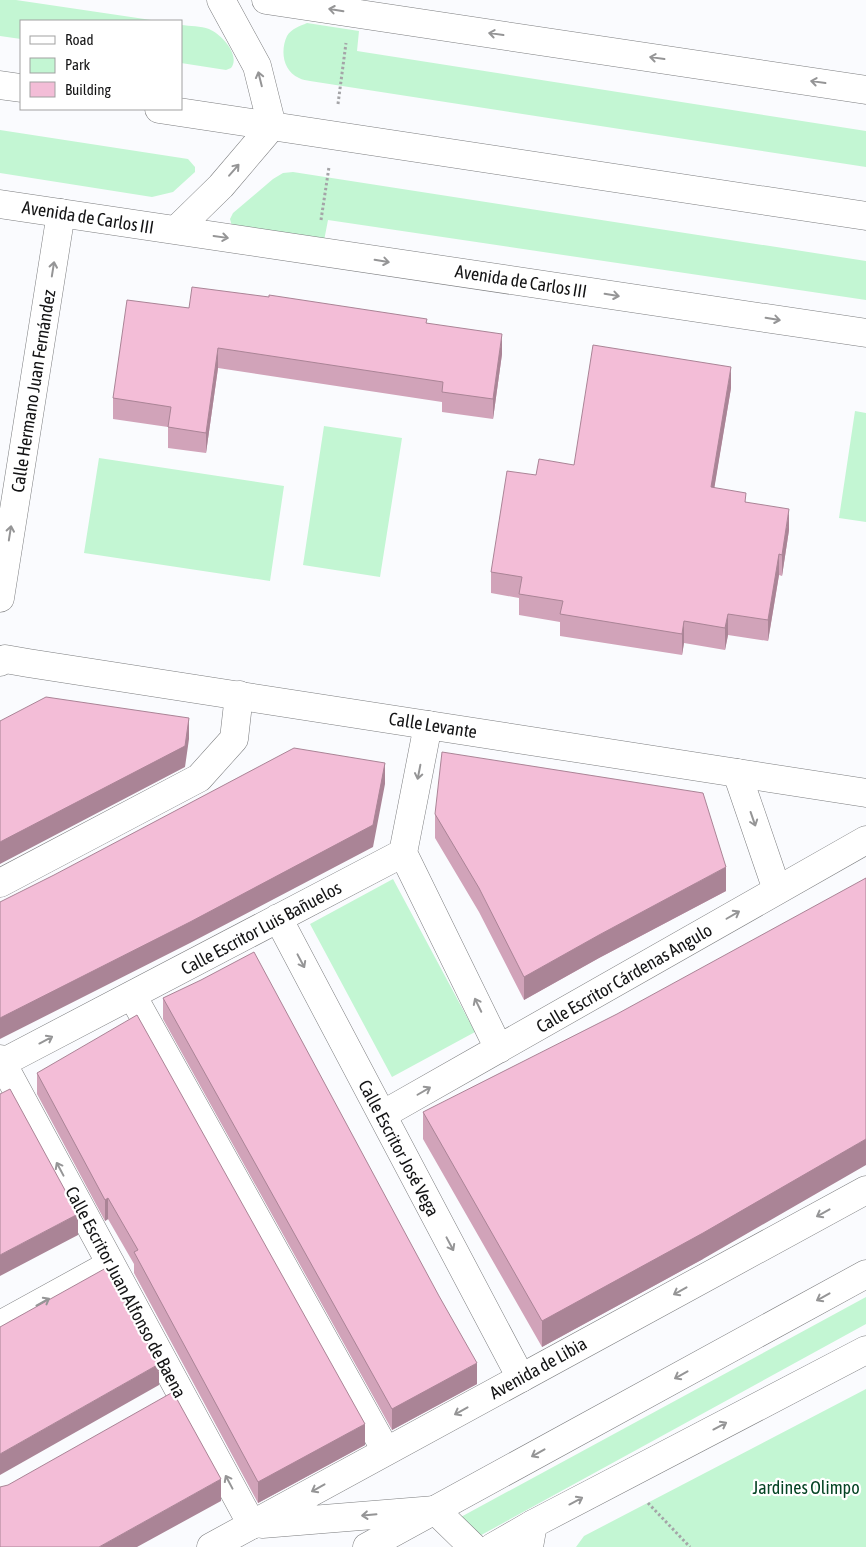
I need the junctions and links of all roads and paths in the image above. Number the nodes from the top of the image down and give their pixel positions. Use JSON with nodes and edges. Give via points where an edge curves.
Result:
{"nodes":[{"id":1,"x":221,"y":0,"type":"edge"},
{"id":2,"x":266,"y":0,"type":"edge"},
{"id":3,"x":0,"y":84,"type":"edge"},
{"id":4,"x":20,"y":88,"type":"edge"},
{"id":5,"x":866,"y":88,"type":"edge"},
{"id":6,"x":166,"y":110,"type":"edge"},
{"id":7,"x":272,"y":126,"type":"junction"},
{"id":8,"x":0,"y":204,"type":"edge"},
{"id":9,"x":61,"y":213,"type":"junction"},
{"id":10,"x":866,"y":216,"type":"edge"},
{"id":11,"x":176,"y":230,"type":"junction"},
{"id":12,"x":866,"y":333,"type":"edge"},
{"id":13,"x":0,"y":598,"type":"edge"},
{"id":14,"x":2,"y":660,"type":"edge"},
{"id":15,"x":239,"y":695,"type":"junction"},
{"id":16,"x":428,"y":725,"type":"junction"},
{"id":17,"x":738,"y":773,"type":"junction"},
{"id":18,"x":866,"y":793,"type":"edge"},
{"id":19,"x":866,"y":840,"type":"edge"},
{"id":20,"x":403,"y":853,"type":"junction"},
{"id":21,"x":0,"y":883,"type":"edge"},
{"id":22,"x":778,"y":890,"type":"junction"},
{"id":23,"x":278,"y":918,"type":"junction"},
{"id":24,"x":132,"y":995,"type":"junction"},
{"id":25,"x":499,"y":1049,"type":"junction"},
{"id":26,"x":1,"y":1061,"type":"edge"},
{"id":27,"x":382,"y":1115,"type":"junction"},
{"id":28,"x":866,"y":1190,"type":"edge"},
{"id":29,"x":111,"y":1264,"type":"junction"},
{"id":30,"x":866,"y":1274,"type":"edge"},
{"id":31,"x":0,"y":1325,"type":"edge"},
{"id":32,"x":866,"y":1350,"type":"edge"},
{"id":33,"x":521,"y":1378,"type":"junction"},
{"id":34,"x":386,"y":1451,"type":"junction"},
{"id":35,"x":648,"y":1503,"type":"dead end"},
{"id":36,"x":435,"y":1510,"type":"junction"},
{"id":37,"x":252,"y":1524,"type":"junction"},
{"id":38,"x":531,"y":1536,"type":"edge"},
{"id":39,"x":211,"y":1547,"type":"edge"},
{"id":40,"x":367,"y":1547,"type":"edge"},
{"id":41,"x":472,"y":1547,"type":"edge"},
{"id":42,"x":493,"y":1547,"type":"edge"},
{"id":43,"x":690,"y":1547,"type":"edge"}],
"edges":[{"from":7,"to":1,"type":"street","one_way":true,"via":[[257,66]]},
{"from":5,"to":2,"type":"street","one_way":true},
{"from":3,"to":4,"type":"street"},
{"from":6,"to":7,"type":"street"},
{"from":7,"to":10,"type":"street"},
{"from":11,"to":7,"type":"street","name":"Avenida de Carlos III","one_way":true,"via":[[221,186]]},
{"from":8,"to":9,"type":"street","name":"Avenida de Carlos III"},
{"from":9,"to":11,"type":"street","name":"Avenida de Carlos III"},
{"from":13,"to":9,"type":"street","name":"Calle Hermano Juan Fernández","one_way":true},
{"from":11,"to":12,"type":"street","name":"Avenida de Carlos III","one_way":true},
{"from":14,"to":15,"type":"street","name":"Calle Levante"},
{"from":15,"to":16,"type":"street","name":"Calle Levante"},
{"from":15,"to":21,"type":"street","via":[[234,739],[199,778]]},
{"from":16,"to":17,"type":"street","name":"Calle Levante"},
{"from":16,"to":20,"type":"street","one_way":true},
{"from":17,"to":18,"type":"street","name":"Calle Levante"},
{"from":17,"to":22,"type":"street","one_way":true},
{"from":19,"to":22,"type":"street","name":"Calle Escritor Cárdenas Angulo"},
{"from":20,"to":23,"type":"street","name":"Calle Escritor Luis Bañuelos"},
{"from":25,"to":20,"type":"street","one_way":true},
{"from":25,"to":22,"type":"street","name":"Calle Escritor Cárdenas Angulo","one_way":true},
{"from":23,"to":24,"type":"street","name":"Calle Escritor Luis Bañuelos"},
{"from":23,"to":27,"type":"street","name":"Calle Escritor José Vega","one_way":true},
{"from":26,"to":24,"type":"street","name":"Calle Escritor Luis Bañuelos","one_way":true},
{"from":24,"to":34,"type":"street"},
{"from":27,"to":25,"type":"street","name":"Calle Escritor Cárdenas Angulo","one_way":true},
{"from":29,"to":26,"type":"street","name":"Calle Escritor Juan Alfonso de Baena","one_way":true},
{"from":27,"to":33,"type":"street","name":"Calle Escritor José Vega","one_way":true},
{"from":28,"to":33,"type":"street","name":"Avenida de Libia","one_way":true},
{"from":31,"to":29,"type":"street","one_way":true},
{"from":37,"to":29,"type":"street","name":"Calle Escritor Juan Alfonso de Baena","one_way":true,"via":[[171,1396]]},
{"from":30,"to":36,"type":"street","one_way":true},
{"from":38,"to":32,"type":"street","one_way":true},
{"from":33,"to":34,"type":"street","name":"Avenida de Libia","one_way":true},
{"from":34,"to":37,"type":"street","name":"Avenida de Libia","one_way":true},
{"from":35,"to":43,"type":"path"},
{"from":36,"to":37,"type":"street","one_way":true},
{"from":36,"to":40,"type":"street"},
{"from":36,"to":41,"type":"street"},
{"from":37,"to":39,"type":"street","name":"Avenida de Libia"},
{"from":38,"to":42,"type":"street"}]}
